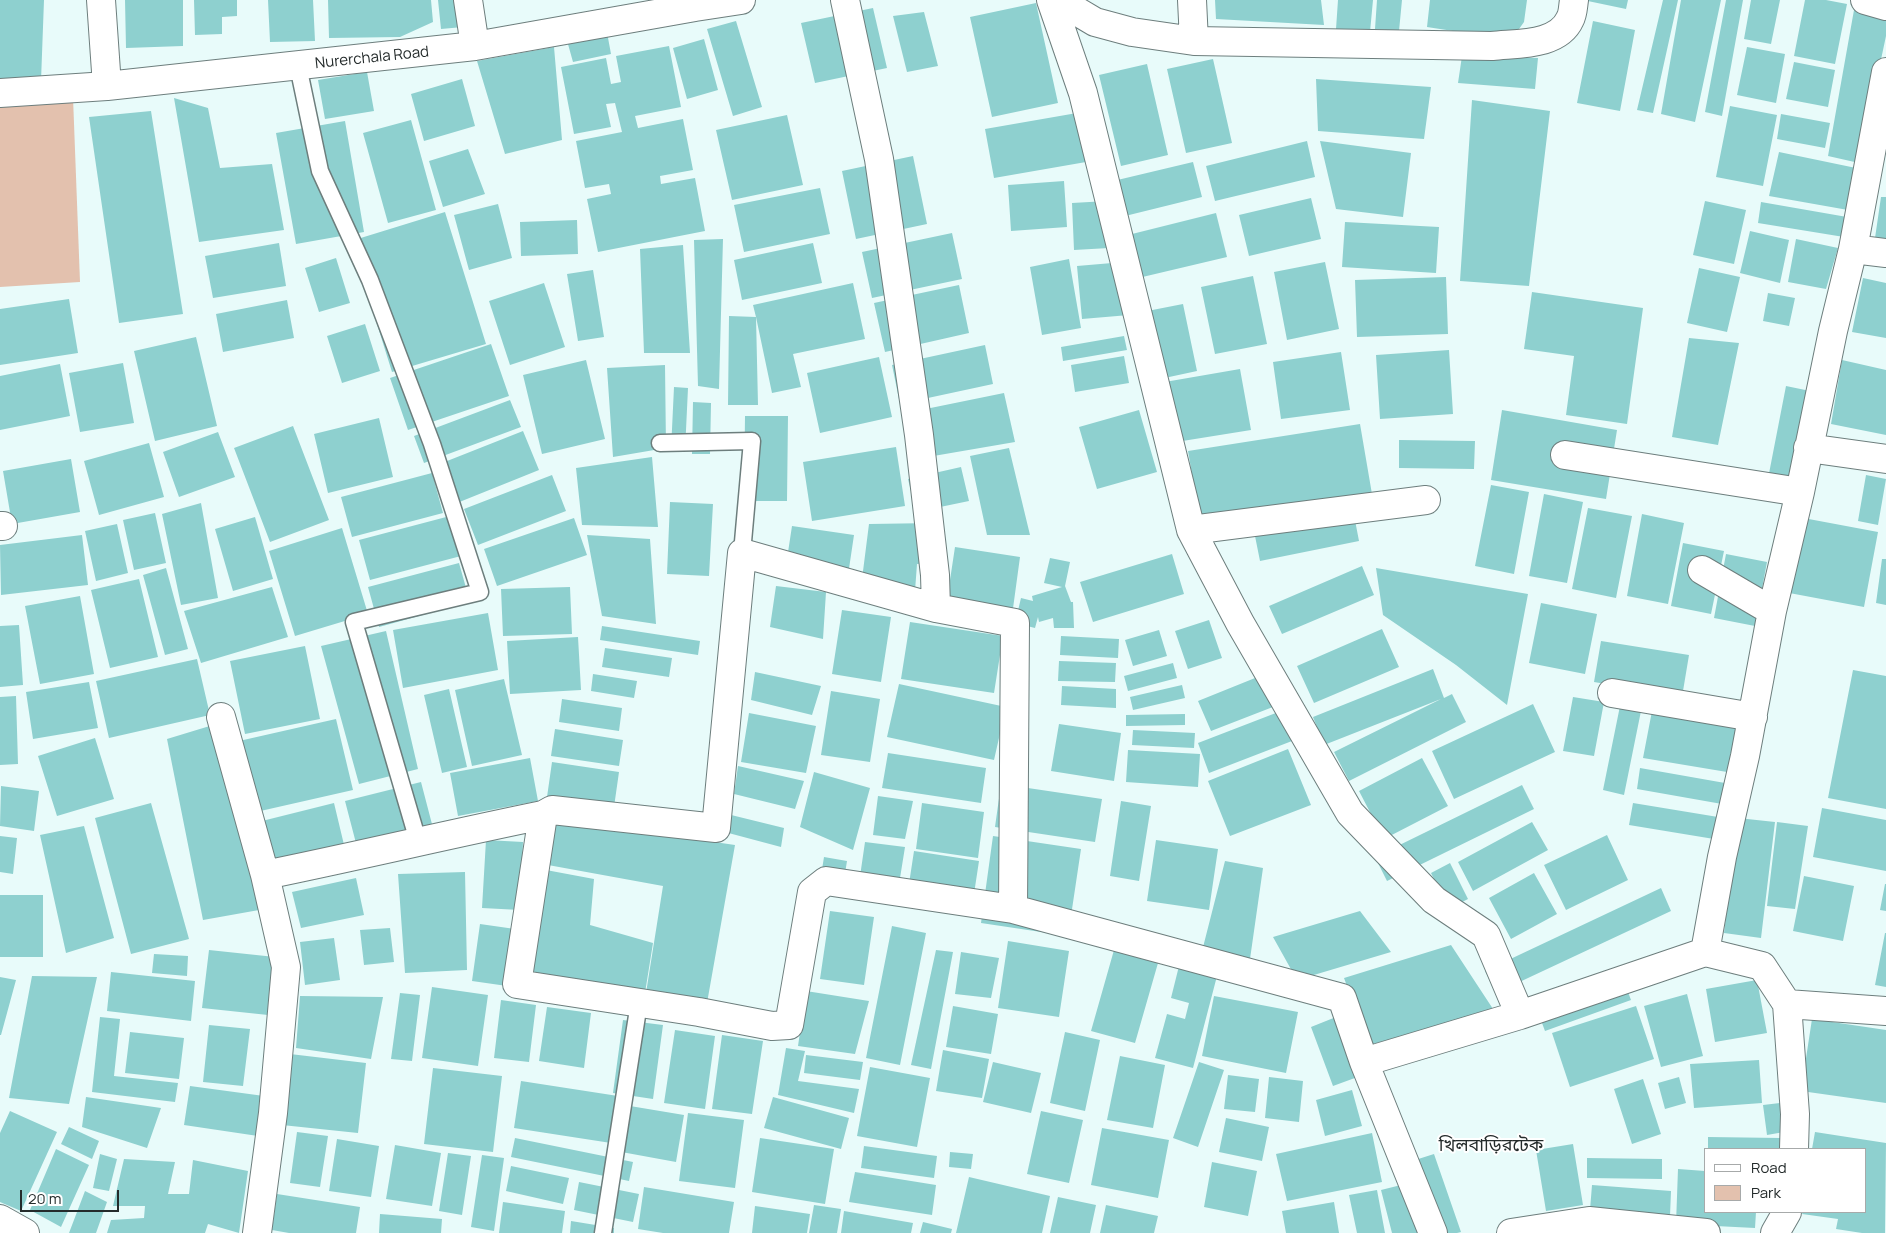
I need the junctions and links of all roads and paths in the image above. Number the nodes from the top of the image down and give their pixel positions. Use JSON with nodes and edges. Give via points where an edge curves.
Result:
{"nodes":[{"id":1,"x":101,"y":0,"type":"edge"},
{"id":2,"x":468,"y":0,"type":"edge"},
{"id":3,"x":741,"y":0,"type":"edge"},
{"id":4,"x":845,"y":0,"type":"edge"},
{"id":5,"x":1050,"y":0,"type":"edge"},
{"id":6,"x":1058,"y":0,"type":"edge"},
{"id":7,"x":1192,"y":0,"type":"edge"},
{"id":8,"x":1574,"y":0,"type":"edge"},
{"id":9,"x":1864,"y":0,"type":"edge"},
{"id":10,"x":1886,"y":6,"type":"edge"},
{"id":11,"x":1194,"y":41,"type":"junction"},
{"id":12,"x":475,"y":46,"type":"junction"},
{"id":13,"x":298,"y":66,"type":"junction"},
{"id":14,"x":1886,"y":72,"type":"edge"},
{"id":15,"x":107,"y":86,"type":"junction"},
{"id":16,"x":0,"y":93,"type":"edge"},
{"id":17,"x":1853,"y":249,"type":"junction"},
{"id":18,"x":1886,"y":253,"type":"edge"},
{"id":19,"x":660,"y":444,"type":"dead end"},
{"id":20,"x":1808,"y":448,"type":"junction"},
{"id":21,"x":1565,"y":456,"type":"dead end"},
{"id":22,"x":1886,"y":459,"type":"edge"},
{"id":23,"x":1800,"y":492,"type":"junction"},
{"id":24,"x":1426,"y":500,"type":"dead end"},
{"id":25,"x":1191,"y":530,"type":"junction"},
{"id":26,"x":742,"y":553,"type":"junction"},
{"id":27,"x":1702,"y":570,"type":"dead end"},
{"id":28,"x":936,"y":608,"type":"junction"},
{"id":29,"x":1772,"y":611,"type":"junction"},
{"id":30,"x":1612,"y":693,"type":"dead end"},
{"id":31,"x":221,"y":717,"type":"dead end"},
{"id":32,"x":1752,"y":717,"type":"junction"},
{"id":33,"x":543,"y":815,"type":"junction"},
{"id":34,"x":418,"y":841,"type":"junction"},
{"id":35,"x":265,"y":875,"type":"junction"},
{"id":36,"x":1013,"y":909,"type":"junction"},
{"id":37,"x":1705,"y":952,"type":"junction"},
{"id":38,"x":639,"y":1003,"type":"junction"},
{"id":39,"x":1787,"y":1004,"type":"junction"},
{"id":40,"x":1886,"y":1011,"type":"edge"},
{"id":41,"x":1520,"y":1015,"type":"junction"},
{"id":42,"x":1364,"y":1062,"type":"junction"},
{"id":43,"x":1794,"y":1148,"type":"edge"},
{"id":44,"x":1786,"y":1213,"type":"edge"},
{"id":45,"x":0,"y":1219,"type":"edge"},
{"id":46,"x":25,"y":1233,"type":"edge"},
{"id":47,"x":257,"y":1233,"type":"edge"},
{"id":48,"x":603,"y":1233,"type":"edge"},
{"id":49,"x":1433,"y":1233,"type":"edge"},
{"id":50,"x":1511,"y":1233,"type":"edge"},
{"id":51,"x":1706,"y":1233,"type":"edge"},
{"id":52,"x":1775,"y":1233,"type":"edge"}],
"edges":[{"from":1,"to":15,"type":"street"},
{"from":2,"to":12,"type":"street"},
{"from":3,"to":12,"type":"street","name":"Nurerchala Road"},
{"from":4,"to":28,"type":"street","via":[[880,169],[919,435]]},
{"from":5,"to":25,"type":"street","via":[[1083,93]]},
{"from":6,"to":11,"type":"street","via":[[1095,22],[1132,32]]},
{"from":7,"to":11,"type":"street"},
{"from":8,"to":11,"type":"street","via":[[1571,19],[1559,34],[1539,41],[1492,46]]},
{"from":9,"to":10,"type":"street"},
{"from":12,"to":13,"type":"street","name":"Nurerchala Road"},
{"from":13,"to":15,"type":"street","name":"Nurerchala Road"},
{"from":13,"to":34,"type":"lane","via":[[320,171],[370,280],[432,444],[480,592],[354,622]]},
{"from":14,"to":17,"type":"street"},
{"from":15,"to":16,"type":"street","name":"Nurerchala Road"},
{"from":17,"to":18,"type":"street"},
{"from":17,"to":20,"type":"street"},
{"from":19,"to":26,"type":"lane","via":[[752,441]]},
{"from":20,"to":22,"type":"street"},
{"from":20,"to":23,"type":"street"},
{"from":21,"to":23,"type":"street"},
{"from":23,"to":29,"type":"street"},
{"from":24,"to":25,"type":"street"},
{"from":25,"to":41,"type":"street","via":[[1240,623],[1350,813],[1434,900],[1486,935]]},
{"from":26,"to":28,"type":"street"},
{"from":26,"to":33,"type":"street","via":[[716,828],[552,810]]},
{"from":27,"to":29,"type":"street"},
{"from":28,"to":36,"type":"street","via":[[1015,623]]},
{"from":29,"to":32,"type":"street"},
{"from":30,"to":32,"type":"street"},
{"from":31,"to":35,"type":"street"},
{"from":32,"to":37,"type":"street"},
{"from":33,"to":34,"type":"street"},
{"from":33,"to":38,"type":"street","via":[[517,984]]},
{"from":34,"to":35,"type":"street","via":[[373,854]]},
{"from":35,"to":47,"type":"street","via":[[286,967],[273,1113]]},
{"from":36,"to":38,"type":"street","via":[[826,881],[812,892],[789,1025],[772,1026]]},
{"from":36,"to":42,"type":"street","via":[[1342,998]]},
{"from":37,"to":39,"type":"street","via":[[1762,966]]},
{"from":37,"to":41,"type":"street"},
{"from":38,"to":48,"type":"lane"},
{"from":39,"to":40,"type":"street"},
{"from":39,"to":43,"type":"street","via":[[1795,1114]]},
{"from":41,"to":42,"type":"street"},
{"from":42,"to":49,"type":"street"},
{"from":44,"to":52,"type":"street"},
{"from":45,"to":46,"type":"street"},
{"from":50,"to":51,"type":"street","via":[[1589,1221]]}]}
